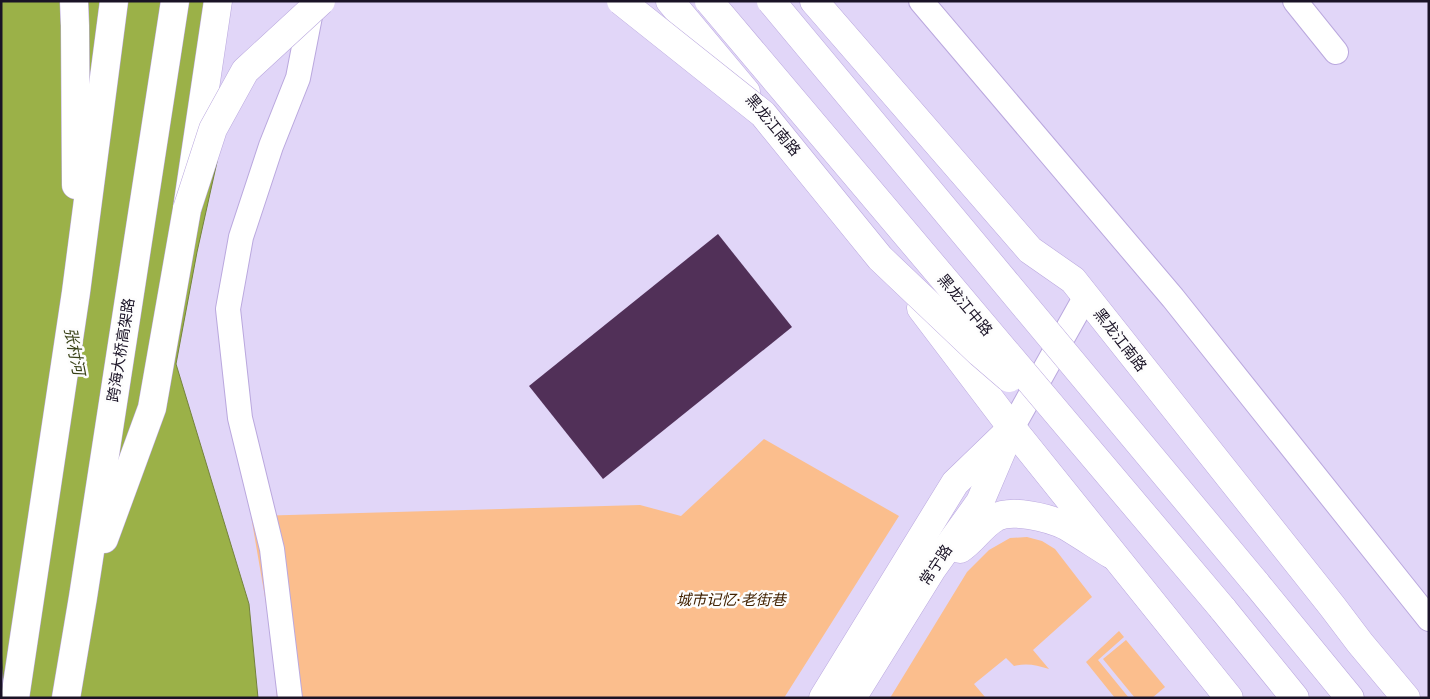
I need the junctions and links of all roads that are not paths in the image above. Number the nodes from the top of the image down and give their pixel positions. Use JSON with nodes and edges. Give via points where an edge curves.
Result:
{"nodes":[{"id":1,"x":74,"y":1,"type":"edge"},
{"id":2,"x":114,"y":1,"type":"edge"},
{"id":3,"x":175,"y":1,"type":"edge"},
{"id":4,"x":218,"y":1,"type":"edge"},
{"id":5,"x":313,"y":1,"type":"edge"},
{"id":6,"x":321,"y":1,"type":"edge"},
{"id":7,"x":621,"y":1,"type":"edge"},
{"id":8,"x":657,"y":1,"type":"edge"},
{"id":9,"x":670,"y":1,"type":"edge"},
{"id":10,"x":709,"y":1,"type":"edge"},
{"id":11,"x":772,"y":1,"type":"edge"},
{"id":12,"x":814,"y":1,"type":"edge"},
{"id":13,"x":921,"y":1,"type":"edge"},
{"id":14,"x":1296,"y":1,"type":"edge"},
{"id":15,"x":1336,"y":52,"type":"dead end"},
{"id":16,"x":763,"y":114,"type":"junction"},
{"id":17,"x":187,"y":209,"type":"junction"},
{"id":18,"x":76,"y":292,"type":"junction"},
{"id":19,"x":1086,"y":296,"type":"junction"},
{"id":20,"x":1012,"y":428,"type":"junction"},
{"id":21,"x":1073,"y":432,"type":"junction"},
{"id":22,"x":1114,"y":556,"type":"junction"},
{"id":23,"x":932,"y":569,"type":"junction"},
{"id":24,"x":83,"y":597,"type":"junction"},
{"id":25,"x":1429,"y":619,"type":"edge"},
{"id":26,"x":15,"y":698,"type":"edge"},
{"id":27,"x":66,"y":698,"type":"edge"},
{"id":28,"x":290,"y":698,"type":"edge"},
{"id":29,"x":823,"y":698,"type":"edge"},
{"id":30,"x":852,"y":698,"type":"edge"},
{"id":31,"x":1229,"y":698,"type":"edge"},
{"id":32,"x":1295,"y":698,"type":"edge"},
{"id":33,"x":1350,"y":698,"type":"edge"},
{"id":34,"x":1406,"y":698,"type":"edge"}],
"edges":[{"from":1,"to":18,"type":"main road"},
{"from":2,"to":18,"type":"main road"},
{"from":3,"to":24,"type":"main road","name":"跨海大桥高架路"},
{"from":4,"to":17,"type":"main road","bridge":true},
{"from":5,"to":28,"type":"street","via":[[298,78],[271,146],[242,237],[228,309],[240,418],[272,549]]},
{"from":6,"to":17,"type":"main road","bridge":true,"via":[[245,71],[213,129]]},
{"from":7,"to":16,"type":"main road","bridge":true},
{"from":8,"to":16,"type":"main road","bridge":true},
{"from":9,"to":20,"type":"main road","name":"黑龙江南路","via":[[880,252]]},
{"from":10,"to":21,"type":"main road","name":"黑龙江中路","bridge":true},
{"from":11,"to":33,"type":"main road","bridge":true},
{"from":12,"to":19,"type":"main road","name":"黑龙江南路","via":[[1030,250],[1073,280]]},
{"from":13,"to":25,"type":"street","via":[[1173,298]]},
{"from":14,"to":15,"type":"street"},
{"from":16,"to":21,"type":"main road","bridge":true,"via":[[880,258],[980,353]]},
{"from":17,"to":24,"type":"main road","via":[[152,408]]},
{"from":18,"to":26,"type":"main road"},
{"from":19,"to":20,"type":"street"},
{"from":19,"to":34,"type":"main road","name":"黑龙江南路"},
{"from":20,"to":22,"type":"main road","name":"黑龙江南路"},
{"from":20,"to":23,"type":"main road","name":"常宁路","via":[[980,502]]},
{"from":20,"to":29,"type":"main road","name":"常宁路","via":[[955,483]]},
{"from":21,"to":32,"type":"main road","name":"黑龙江中路","bridge":true},
{"from":22,"to":23,"type":"main road","via":[[1064,525],[1015,513],[996,517],[965,546]]},
{"from":22,"to":31,"type":"main road","name":"黑龙江南路"},
{"from":23,"to":30,"type":"main road","name":"常宁路"},
{"from":24,"to":27,"type":"main road","name":"跨海大桥高架路"}]}
